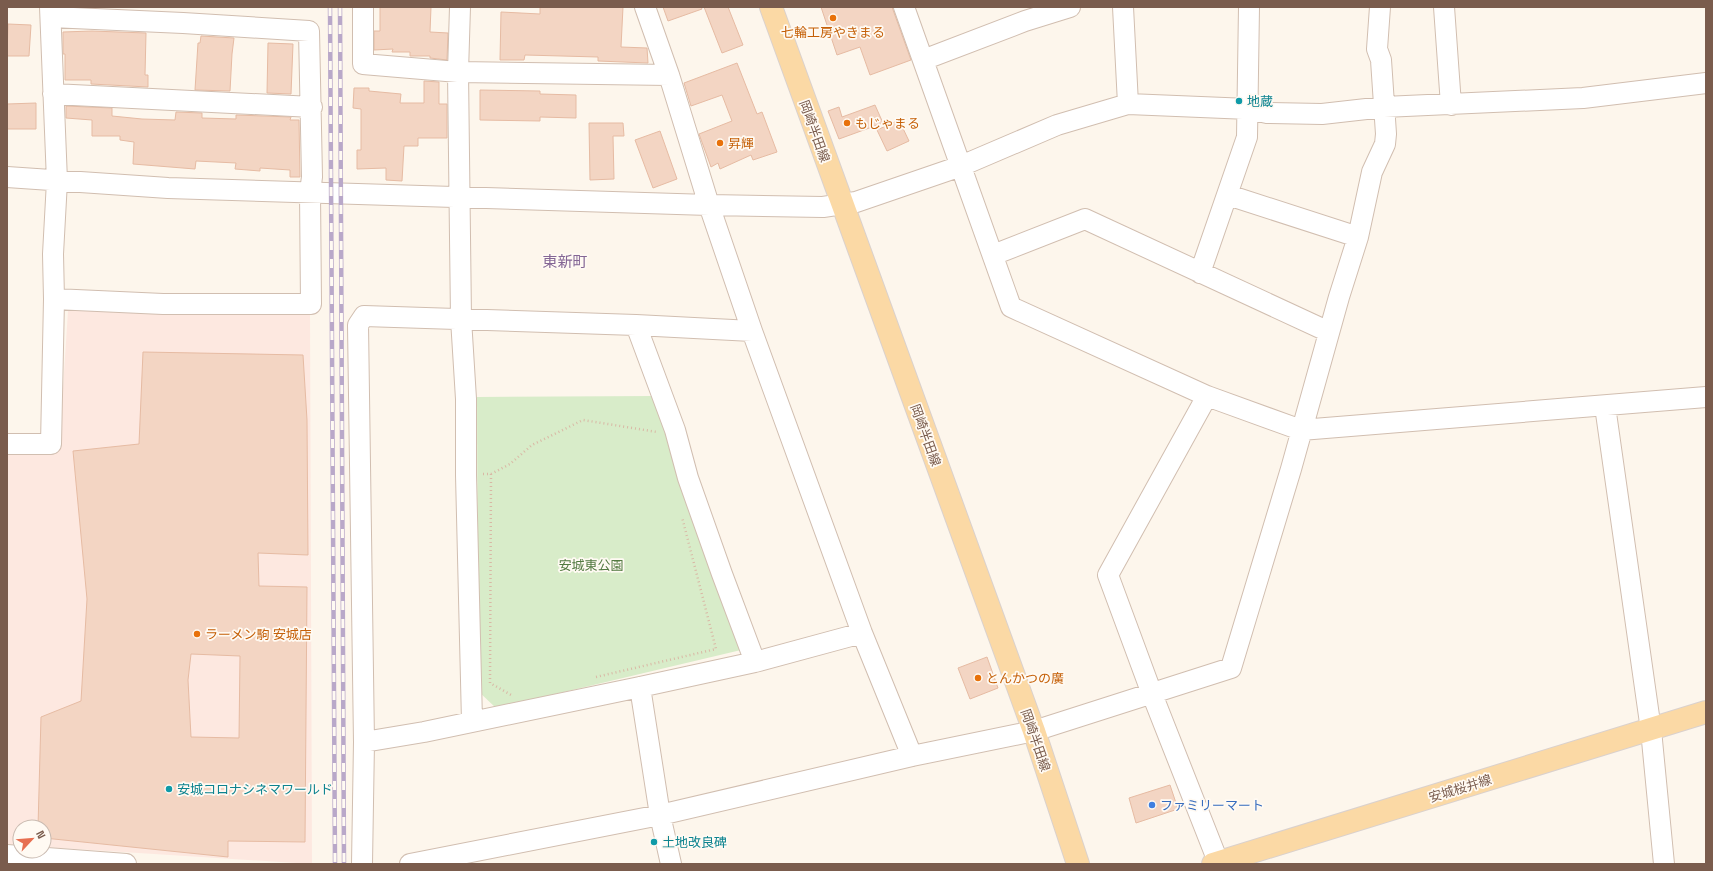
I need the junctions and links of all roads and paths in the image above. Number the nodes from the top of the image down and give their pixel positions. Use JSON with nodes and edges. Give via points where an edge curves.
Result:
{"nodes":[{"id":1,"x":363,"y":7,"type":"edge"},
{"id":2,"x":460,"y":7,"type":"edge"},
{"id":3,"x":645,"y":7,"type":"edge"},
{"id":4,"x":771,"y":7,"type":"edge"},
{"id":5,"x":904,"y":7,"type":"edge"},
{"id":6,"x":1070,"y":7,"type":"edge"},
{"id":7,"x":1123,"y":7,"type":"edge"},
{"id":8,"x":1249,"y":7,"type":"edge"},
{"id":9,"x":1380,"y":7,"type":"edge"},
{"id":10,"x":1444,"y":7,"type":"edge"},
{"id":11,"x":50,"y":12,"type":"edge"},
{"id":12,"x":1023,"y":14,"type":"edge"},
{"id":13,"x":183,"y":15,"type":"edge"},
{"id":14,"x":923,"y":60,"type":"junction"},
{"id":15,"x":458,"y":72,"type":"junction"},
{"id":16,"x":669,"y":75,"type":"junction"},
{"id":17,"x":1706,"y":83,"type":"edge"},
{"id":18,"x":53,"y":94,"type":"junction"},
{"id":19,"x":1128,"y":104,"type":"junction"},
{"id":20,"x":1451,"y":105,"type":"junction"},
{"id":21,"x":312,"y":107,"type":"junction"},
{"id":22,"x":1384,"y":107,"type":"junction"},
{"id":23,"x":1249,"y":109,"type":"junction"},
{"id":24,"x":961,"y":166,"type":"junction"},
{"id":25,"x":7,"y":177,"type":"edge"},
{"id":26,"x":57,"y":181,"type":"junction"},
{"id":27,"x":310,"y":192,"type":"junction"},
{"id":28,"x":1228,"y":195,"type":"junction"},
{"id":29,"x":460,"y":198,"type":"junction"},
{"id":30,"x":709,"y":205,"type":"junction"},
{"id":31,"x":844,"y":205,"type":"junction"},
{"id":32,"x":1358,"y":237,"type":"junction"},
{"id":33,"x":993,"y":255,"type":"junction"},
{"id":34,"x":1200,"y":273,"type":"junction"},
{"id":35,"x":54,"y":299,"type":"junction"},
{"id":36,"x":461,"y":319,"type":"junction"},
{"id":37,"x":636,"y":326,"type":"junction"},
{"id":38,"x":752,"y":331,"type":"junction"},
{"id":39,"x":1329,"y":332,"type":"junction"},
{"id":40,"x":1207,"y":396,"type":"junction"},
{"id":41,"x":1706,"y":397,"type":"edge"},
{"id":42,"x":1605,"y":406,"type":"junction"},
{"id":43,"x":675,"y":430,"type":"junction"},
{"id":44,"x":1301,"y":430,"type":"junction"},
{"id":45,"x":7,"y":444,"type":"edge"},
{"id":46,"x":466,"y":474,"type":"junction"},
{"id":47,"x":491,"y":474,"type":"junction"},
{"id":48,"x":681,"y":514,"type":"dead end"},
{"id":49,"x":862,"y":633,"type":"junction"},
{"id":50,"x":755,"y":662,"type":"junction"},
{"id":51,"x":596,"y":677,"type":"dead end"},
{"id":52,"x":640,"y":687,"type":"junction"},
{"id":53,"x":520,"y":694,"type":"dead end"},
{"id":54,"x":1152,"y":694,"type":"junction"},
{"id":55,"x":1706,"y":712,"type":"edge"},
{"id":56,"x":472,"y":721,"type":"junction"},
{"id":57,"x":1651,"y":730,"type":"junction"},
{"id":58,"x":1034,"y":731,"type":"junction"},
{"id":59,"x":364,"y":742,"type":"junction"},
{"id":60,"x":912,"y":756,"type":"junction"},
{"id":61,"x":660,"y":815,"type":"junction"},
{"id":62,"x":7,"y":855,"type":"edge"},
{"id":63,"x":1217,"y":863,"type":"edge"},
{"id":64,"x":126,"y":864,"type":"edge"},
{"id":65,"x":362,"y":864,"type":"edge"},
{"id":66,"x":410,"y":864,"type":"edge"},
{"id":67,"x":671,"y":864,"type":"edge"},
{"id":68,"x":1078,"y":864,"type":"edge"},
{"id":69,"x":1664,"y":864,"type":"edge"}],
"edges":[{"from":1,"to":15,"type":"street","via":[[363,64]]},
{"from":2,"to":15,"type":"street"},
{"from":3,"to":16,"type":"street"},
{"from":4,"to":31,"type":"main road","name":"岡崎半田線"},
{"from":5,"to":14,"type":"street"},
{"from":6,"to":12,"type":"street"},
{"from":7,"to":19,"type":"street"},
{"from":8,"to":23,"type":"street"},
{"from":9,"to":22,"type":"street","via":[[1377,49],[1381,60]]},
{"from":10,"to":20,"type":"street"},
{"from":11,"to":13,"type":"street"},
{"from":11,"to":18,"type":"street"},
{"from":12,"to":14,"type":"street"},
{"from":13,"to":21,"type":"street","via":[[309,31]]},
{"from":14,"to":24,"type":"street"},
{"from":15,"to":16,"type":"street"},
{"from":15,"to":29,"type":"street"},
{"from":16,"to":30,"type":"street"},
{"from":17,"to":20,"type":"street","via":[[1582,98]]},
{"from":18,"to":21,"type":"street"},
{"from":18,"to":26,"type":"street"},
{"from":19,"to":23,"type":"street"},
{"from":19,"to":24,"type":"street","via":[[1057,126]]},
{"from":20,"to":22,"type":"street"},
{"from":21,"to":27,"type":"street"},
{"from":22,"to":23,"type":"street","via":[[1322,114],[1267,113]]},
{"from":22,"to":32,"type":"street","via":[[1385,144],[1372,172]]},
{"from":23,"to":28,"type":"street","via":[[1247,137]]},
{"from":24,"to":31,"type":"street"},
{"from":24,"to":33,"type":"street"},
{"from":25,"to":26,"type":"street"},
{"from":26,"to":27,"type":"street","via":[[168,188]]},
{"from":26,"to":35,"type":"street","via":[[53,254]]},
{"from":27,"to":29,"type":"street"},
{"from":27,"to":35,"type":"street","via":[[311,304],[163,304]]},
{"from":28,"to":32,"type":"street"},
{"from":28,"to":34,"type":"street"},
{"from":29,"to":30,"type":"street"},
{"from":29,"to":36,"type":"street"},
{"from":30,"to":31,"type":"street"},
{"from":30,"to":38,"type":"street"},
{"from":31,"to":58,"type":"main road","name":"岡崎半田線"},
{"from":32,"to":39,"type":"street"},
{"from":33,"to":34,"type":"street","via":[[1085,220]]},
{"from":33,"to":40,"type":"street","via":[[1011,307]]},
{"from":34,"to":39,"type":"street"},
{"from":35,"to":45,"type":"street","via":[[51,444]]},
{"from":36,"to":37,"type":"street"},
{"from":36,"to":46,"type":"street","via":[[466,399]]},
{"from":36,"to":59,"type":"street","via":[[364,316],[358,325]]},
{"from":37,"to":38,"type":"street"},
{"from":37,"to":43,"type":"street"},
{"from":38,"to":49,"type":"street"},
{"from":39,"to":44,"type":"street"},
{"from":40,"to":44,"type":"street"},
{"from":40,"to":54,"type":"street","via":[[1108,575]]},
{"from":41,"to":42,"type":"street"},
{"from":42,"to":44,"type":"street"},
{"from":42,"to":57,"type":"street"},
{"from":43,"to":47,"type":"path","via":[[660,432],[583,420],[532,445],[510,464]]},
{"from":43,"to":50,"type":"street","via":[[688,478]]},
{"from":44,"to":54,"type":"street","via":[[1231,668]]},
{"from":46,"to":47,"type":"path"},
{"from":46,"to":56,"type":"street"},
{"from":47,"to":53,"type":"path","via":[[490,683],[512,696]]},
{"from":48,"to":51,"type":"path","via":[[716,649]]},
{"from":49,"to":50,"type":"street"},
{"from":49,"to":60,"type":"street"},
{"from":50,"to":52,"type":"street"},
{"from":52,"to":56,"type":"street"},
{"from":52,"to":61,"type":"street"},
{"from":54,"to":58,"type":"street"},
{"from":54,"to":63,"type":"street"},
{"from":55,"to":57,"type":"main road","name":"安城桜井線"},
{"from":56,"to":59,"type":"street"},
{"from":57,"to":63,"type":"main road","name":"安城桜井線"},
{"from":57,"to":69,"type":"street"},
{"from":58,"to":60,"type":"street"},
{"from":58,"to":68,"type":"main road","name":"岡崎半田線"},
{"from":59,"to":65,"type":"street"},
{"from":60,"to":61,"type":"street"},
{"from":61,"to":66,"type":"street"},
{"from":61,"to":67,"type":"street"},
{"from":62,"to":64,"type":"street"}]}
